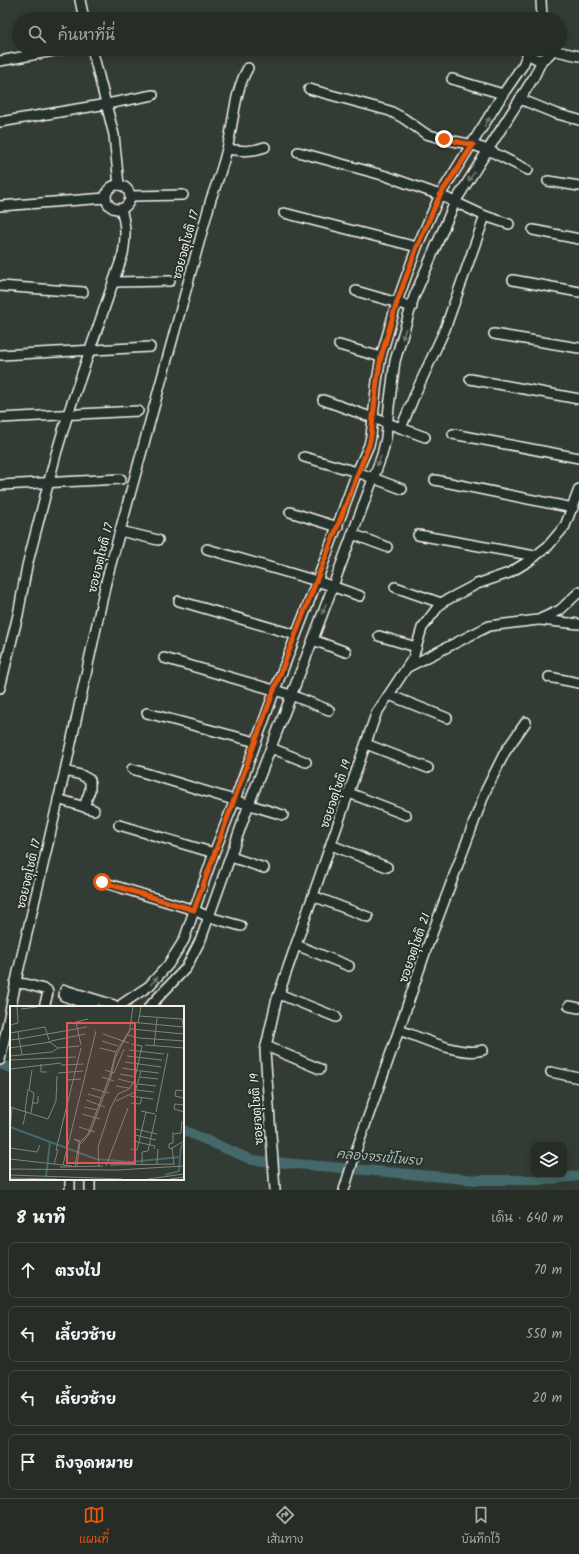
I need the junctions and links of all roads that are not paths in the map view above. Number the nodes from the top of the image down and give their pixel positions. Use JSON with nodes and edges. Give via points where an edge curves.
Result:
{"nodes":[{"id":1,"x":80,"y":0,"type":"edge"},
{"id":2,"x":541,"y":0,"type":"edge"},
{"id":3,"x":83,"y":12,"type":"edge"},
{"id":4,"x":542,"y":12,"type":"edge"},
{"id":5,"x":567,"y":53,"type":"edge"},
{"id":6,"x":23,"y":56,"type":"edge"},
{"id":7,"x":94,"y":56,"type":"edge"},
{"id":8,"x":526,"y":56,"type":"edge"},
{"id":9,"x":531,"y":56,"type":"edge"},
{"id":10,"x":548,"y":56,"type":"edge"},
{"id":11,"x":579,"y":56,"type":"edge"},
{"id":12,"x":0,"y":60,"type":"edge"},
{"id":13,"x":542,"y":60,"type":"junction"},
{"id":14,"x":248,"y":68,"type":"dead end"},
{"id":15,"x":452,"y":79,"type":"dead end"},
{"id":16,"x":309,"y":89,"type":"dead end"},
{"id":17,"x":503,"y":94,"type":"junction"},
{"id":18,"x":153,"y":95,"type":"dead end"},
{"id":19,"x":520,"y":99,"type":"junction"},
{"id":20,"x":107,"y":104,"type":"junction"},
{"id":21,"x":579,"y":120,"type":"edge"},
{"id":22,"x":0,"y":122,"type":"edge"},
{"id":23,"x":473,"y":145,"type":"junction"},
{"id":24,"x":265,"y":147,"type":"dead end"},
{"id":25,"x":228,"y":149,"type":"junction"},
{"id":26,"x":488,"y":150,"type":"junction"},
{"id":27,"x":298,"y":152,"type":"dead end"},
{"id":28,"x":528,"y":170,"type":"dead end"},
{"id":29,"x":548,"y":181,"type":"dead end"},
{"id":30,"x":119,"y":185,"type":"junction"},
{"id":31,"x":579,"y":186,"type":"edge"},
{"id":32,"x":183,"y":195,"type":"dead end"},
{"id":33,"x":440,"y":195,"type":"junction"},
{"id":34,"x":130,"y":196,"type":"junction"},
{"id":35,"x":106,"y":198,"type":"junction"},
{"id":36,"x":455,"y":202,"type":"junction"},
{"id":37,"x":0,"y":206,"type":"edge"},
{"id":38,"x":121,"y":209,"type":"junction"},
{"id":39,"x":284,"y":213,"type":"dead end"},
{"id":40,"x":485,"y":216,"type":"junction"},
{"id":41,"x":509,"y":224,"type":"dead end"},
{"id":42,"x":533,"y":230,"type":"dead end"},
{"id":43,"x":579,"y":239,"type":"edge"},
{"id":44,"x":417,"y":247,"type":"junction"},
{"id":45,"x":513,"y":280,"type":"dead end"},
{"id":46,"x":170,"y":281,"type":"dead end"},
{"id":47,"x":114,"y":282,"type":"junction"},
{"id":48,"x":0,"y":286,"type":"edge"},
{"id":49,"x":356,"y":291,"type":"dead end"},
{"id":50,"x":83,"y":292,"type":"dead end"},
{"id":51,"x":579,"y":292,"type":"edge"},
{"id":52,"x":397,"y":302,"type":"junction"},
{"id":53,"x":412,"y":307,"type":"junction"},
{"id":54,"x":494,"y":334,"type":"dead end"},
{"id":55,"x":339,"y":345,"type":"dead end"},
{"id":56,"x":150,"y":347,"type":"dead end"},
{"id":57,"x":579,"y":348,"type":"edge"},
{"id":58,"x":89,"y":350,"type":"junction"},
{"id":59,"x":0,"y":355,"type":"edge"},
{"id":60,"x":381,"y":357,"type":"junction"},
{"id":61,"x":470,"y":379,"type":"dead end"},
{"id":62,"x":579,"y":399,"type":"edge"},
{"id":63,"x":323,"y":400,"type":"dead end"},
{"id":64,"x":138,"y":411,"type":"dead end"},
{"id":65,"x":68,"y":414,"type":"junction"},
{"id":66,"x":372,"y":417,"type":"junction"},
{"id":67,"x":0,"y":418,"type":"edge"},
{"id":68,"x":388,"y":422,"type":"junction"},
{"id":69,"x":402,"y":428,"type":"junction"},
{"id":70,"x":453,"y":434,"type":"dead end"},
{"id":71,"x":425,"y":437,"type":"dead end"},
{"id":72,"x":304,"y":456,"type":"dead end"},
{"id":73,"x":579,"y":458,"type":"edge"},
{"id":74,"x":357,"y":472,"type":"junction"},
{"id":75,"x":372,"y":478,"type":"junction"},
{"id":76,"x":121,"y":479,"type":"dead end"},
{"id":77,"x":435,"y":480,"type":"dead end"},
{"id":78,"x":49,"y":482,"type":"junction"},
{"id":79,"x":0,"y":485,"type":"edge"},
{"id":80,"x":402,"y":489,"type":"dead end"},
{"id":81,"x":579,"y":489,"type":"edge"},
{"id":82,"x":573,"y":508,"type":"junction"},
{"id":83,"x":290,"y":512,"type":"dead end"},
{"id":84,"x":338,"y":527,"type":"junction"},
{"id":85,"x":120,"y":531,"type":"junction"},
{"id":86,"x":352,"y":534,"type":"junction"},
{"id":87,"x":418,"y":535,"type":"dead end"},
{"id":88,"x":158,"y":540,"type":"dead end"},
{"id":89,"x":387,"y":547,"type":"dead end"},
{"id":90,"x":207,"y":549,"type":"dead end"},
{"id":91,"x":535,"y":556,"type":"junction"},
{"id":92,"x":317,"y":581,"type":"junction"},
{"id":93,"x":333,"y":586,"type":"junction"},
{"id":94,"x":395,"y":587,"type":"dead end"},
{"id":95,"x":579,"y":592,"type":"edge"},
{"id":96,"x":360,"y":596,"type":"dead end"},
{"id":97,"x":179,"y":601,"type":"dead end"},
{"id":98,"x":441,"y":603,"type":"junction"},
{"id":99,"x":538,"y":620,"type":"junction"},
{"id":100,"x":579,"y":624,"type":"edge"},
{"id":101,"x":296,"y":635,"type":"junction"},
{"id":102,"x":379,"y":636,"type":"dead end"},
{"id":103,"x":313,"y":640,"type":"junction"},
{"id":104,"x":416,"y":647,"type":"junction"},
{"id":105,"x":346,"y":652,"type":"dead end"},
{"id":106,"x":164,"y":658,"type":"dead end"},
{"id":107,"x":406,"y":668,"type":"junction"},
{"id":108,"x":549,"y":677,"type":"dead end"},
{"id":109,"x":579,"y":683,"type":"edge"},
{"id":110,"x":0,"y":688,"type":"edge"},
{"id":111,"x":274,"y":690,"type":"junction"},
{"id":112,"x":291,"y":695,"type":"junction"},
{"id":113,"x":389,"y":695,"type":"junction"},
{"id":114,"x":329,"y":710,"type":"dead end"},
{"id":115,"x":147,"y":713,"type":"dead end"},
{"id":116,"x":447,"y":718,"type":"dead end"},
{"id":117,"x":526,"y":722,"type":"dead end"},
{"id":118,"x":256,"y":742,"type":"junction"},
{"id":119,"x":366,"y":744,"type":"junction"},
{"id":120,"x":271,"y":748,"type":"junction"},
{"id":121,"x":306,"y":762,"type":"dead end"},
{"id":122,"x":428,"y":768,"type":"dead end"},
{"id":123,"x":132,"y":769,"type":"dead end"},
{"id":124,"x":65,"y":771,"type":"junction"},
{"id":125,"x":349,"y":793,"type":"junction"},
{"id":126,"x":58,"y":799,"type":"junction"},
{"id":127,"x":235,"y":800,"type":"junction"},
{"id":128,"x":249,"y":804,"type":"junction"},
{"id":129,"x":84,"y":807,"type":"junction"},
{"id":130,"x":94,"y":810,"type":"dead end"},
{"id":131,"x":283,"y":815,"type":"dead end"},
{"id":132,"x":406,"y":815,"type":"dead end"},
{"id":133,"x":119,"y":825,"type":"dead end"},
{"id":134,"x":331,"y":845,"type":"junction"},
{"id":135,"x":214,"y":853,"type":"junction"},
{"id":136,"x":231,"y":857,"type":"junction"},
{"id":137,"x":264,"y":868,"type":"dead end"},
{"id":138,"x":387,"y":868,"type":"dead end"},
{"id":139,"x":102,"y":882,"type":"dead end"},
{"id":140,"x":313,"y":896,"type":"junction"},
{"id":141,"x":194,"y":910,"type":"junction"},
{"id":142,"x":209,"y":917,"type":"junction"},
{"id":143,"x":368,"y":917,"type":"dead end"},
{"id":144,"x":241,"y":926,"type":"dead end"},
{"id":145,"x":296,"y":945,"type":"junction"},
{"id":146,"x":349,"y":966,"type":"dead end"},
{"id":147,"x":15,"y":983,"type":"junction"},
{"id":148,"x":279,"y":994,"type":"junction"},
{"id":149,"x":10,"y":1006,"type":"edge"},
{"id":150,"x":44,"y":1006,"type":"edge"},
{"id":151,"x":90,"y":1006,"type":"edge"},
{"id":152,"x":119,"y":1006,"type":"edge"},
{"id":153,"x":150,"y":1006,"type":"edge"},
{"id":154,"x":569,"y":1006,"type":"dead end"},
{"id":155,"x":10,"y":1008,"type":"edge"},
{"id":156,"x":579,"y":1008,"type":"edge"},
{"id":157,"x":336,"y":1017,"type":"dead end"},
{"id":158,"x":399,"y":1030,"type":"junction"},
{"id":159,"x":266,"y":1046,"type":"junction"},
{"id":160,"x":483,"y":1050,"type":"dead end"},
{"id":161,"x":0,"y":1060,"type":"edge"},
{"id":162,"x":320,"y":1069,"type":"dead end"},
{"id":163,"x":551,"y":1072,"type":"dead end"},
{"id":164,"x":579,"y":1078,"type":"edge"},
{"id":165,"x":275,"y":1186,"type":"edge"},
{"id":166,"x":345,"y":1187,"type":"edge"}],
"edges":[{"from":1,"to":3,"type":"street"},
{"from":2,"to":4,"type":"street"},
{"from":5,"to":11,"type":"street"},
{"from":6,"to":12,"type":"street"},
{"from":7,"to":20,"type":"street"},
{"from":8,"to":17,"type":"street","via":[[523,65]]},
{"from":9,"to":13,"type":"street","via":[[536,60]]},
{"from":10,"to":13,"type":"street"},
{"from":13,"to":19,"type":"street"},
{"from":14,"to":25,"type":"street","name":"ซอยจตุโชติ 17","via":[[236,100]]},
{"from":15,"to":17,"type":"street"},
{"from":16,"to":23,"type":"street","via":[[390,111],[426,134]]},
{"from":23,"to":17,"type":"street","one_way":true},
{"from":18,"to":20,"type":"street"},
{"from":19,"to":21,"type":"street"},
{"from":19,"to":26,"type":"street"},
{"from":20,"to":22,"type":"street"},
{"from":20,"to":30,"type":"street","via":[[114,135]]},
{"from":23,"to":26,"type":"street"},
{"from":23,"to":33,"type":"street"},
{"from":24,"to":25,"type":"street","via":[[244,152]]},
{"from":25,"to":85,"type":"street","name":"ซอยจตุโชติ 17"},
{"from":26,"to":28,"type":"street"},
{"from":26,"to":36,"type":"street","one_way":true},
{"from":27,"to":33,"type":"street","via":[[386,176]]},
{"from":29,"to":31,"type":"street"},
{"from":30,"to":34,"type":"street","via":[[127,189]]},
{"from":30,"to":35,"type":"street","via":[[108,190]]},
{"from":32,"to":34,"type":"street"},
{"from":33,"to":36,"type":"street"},
{"from":33,"to":44,"type":"street"},
{"from":34,"to":38,"type":"street","via":[[128,204]]},
{"from":35,"to":37,"type":"street"},
{"from":35,"to":38,"type":"street","via":[[109,205]]},
{"from":36,"to":40,"type":"street"},
{"from":36,"to":53,"type":"street"},
{"from":38,"to":47,"type":"street","via":[[126,227],[126,240]]},
{"from":39,"to":44,"type":"street"},
{"from":40,"to":41,"type":"street"},
{"from":40,"to":69,"type":"street","via":[[445,329]]},
{"from":42,"to":43,"type":"street"},
{"from":44,"to":52,"type":"street"},
{"from":45,"to":51,"type":"street"},
{"from":46,"to":47,"type":"street"},
{"from":47,"to":58,"type":"street"},
{"from":48,"to":50,"type":"street"},
{"from":49,"to":52,"type":"street"},
{"from":52,"to":53,"type":"street"},
{"from":52,"to":60,"type":"street"},
{"from":53,"to":68,"type":"street","one_way":true,"via":[[395,362]]},
{"from":54,"to":57,"type":"street"},
{"from":55,"to":60,"type":"street"},
{"from":56,"to":58,"type":"street"},
{"from":58,"to":59,"type":"street"},
{"from":58,"to":65,"type":"street"},
{"from":60,"to":66,"type":"street"},
{"from":61,"to":62,"type":"street"},
{"from":63,"to":66,"type":"street"},
{"from":64,"to":65,"type":"street"},
{"from":65,"to":67,"type":"street"},
{"from":65,"to":78,"type":"street"},
{"from":66,"to":68,"type":"street"},
{"from":66,"to":74,"type":"street","via":[[369,445]]},
{"from":68,"to":69,"type":"street"},
{"from":68,"to":75,"type":"street","one_way":true,"via":[[383,449]]},
{"from":69,"to":71,"type":"street"},
{"from":70,"to":73,"type":"street"},
{"from":72,"to":74,"type":"street"},
{"from":74,"to":75,"type":"street"},
{"from":74,"to":84,"type":"street"},
{"from":75,"to":80,"type":"street"},
{"from":75,"to":86,"type":"street"},
{"from":76,"to":78,"type":"street"},
{"from":77,"to":82,"type":"street"},
{"from":78,"to":79,"type":"street"},
{"from":78,"to":110,"type":"street"},
{"from":81,"to":82,"type":"street","name":"ซอยจตุโชติ 19"},
{"from":82,"to":91,"type":"street","name":"ซอยจตุโชติ 19","via":[[565,526],[548,546]]},
{"from":83,"to":84,"type":"street"},
{"from":84,"to":92,"type":"street"},
{"from":85,"to":88,"type":"street"},
{"from":85,"to":124,"type":"street","name":"ซอยจตุโชติ 17","via":[[106,582]]},
{"from":86,"to":89,"type":"street"},
{"from":86,"to":93,"type":"street"},
{"from":87,"to":91,"type":"street"},
{"from":90,"to":92,"type":"street"},
{"from":91,"to":98,"type":"street","name":"ซอยจตุโชติ 19","via":[[509,573],[477,584]]},
{"from":92,"to":93,"type":"street"},
{"from":92,"to":101,"type":"street"},
{"from":93,"to":96,"type":"street"},
{"from":93,"to":103,"type":"street","one_way":true},
{"from":94,"to":98,"type":"street"},
{"from":95,"to":99,"type":"street","via":[[560,610]]},
{"from":97,"to":101,"type":"street"},
{"from":98,"to":104,"type":"street","name":"ซอยจตุโชติ 19","via":[[422,628]]},
{"from":99,"to":100,"type":"street"},
{"from":99,"to":107,"type":"street","via":[[490,626]]},
{"from":101,"to":111,"type":"street"},
{"from":102,"to":104,"type":"street"},
{"from":103,"to":105,"type":"street"},
{"from":103,"to":112,"type":"street"},
{"from":104,"to":107,"type":"street","name":"ซอยจตุโชติ 19","via":[[413,658]]},
{"from":106,"to":111,"type":"street"},
{"from":107,"to":113,"type":"street","name":"ซอยจตุโชติ 19"},
{"from":108,"to":109,"type":"street"},
{"from":111,"to":112,"type":"street"},
{"from":111,"to":118,"type":"street"},
{"from":112,"to":114,"type":"street"},
{"from":112,"to":120,"type":"street"},
{"from":113,"to":116,"type":"street"},
{"from":113,"to":119,"type":"street","name":"ซอยจตุโชติ 19","via":[[376,714]]},
{"from":115,"to":118,"type":"street"},
{"from":117,"to":158,"type":"street","name":"ซอยจตุโชติ 21","via":[[504,752],[486,790]]},
{"from":118,"to":127,"type":"street"},
{"from":119,"to":122,"type":"street"},
{"from":119,"to":125,"type":"street","name":"ซอยจตุโชติ 19"},
{"from":120,"to":121,"type":"street"},
{"from":120,"to":128,"type":"street"},
{"from":123,"to":127,"type":"street"},
{"from":124,"to":126,"type":"street","name":"ซอยจตุโชติ 17"},
{"from":124,"to":129,"type":"street","via":[[90,780],[90,790]]},
{"from":125,"to":132,"type":"street"},
{"from":125,"to":134,"type":"street","name":"ซอยจตุโชติ 19"},
{"from":126,"to":129,"type":"street"},
{"from":126,"to":147,"type":"street","name":"ซอยจตุโชติ 17"},
{"from":127,"to":128,"type":"street"},
{"from":127,"to":135,"type":"street"},
{"from":128,"to":131,"type":"street"},
{"from":128,"to":136,"type":"street"},
{"from":129,"to":130,"type":"street"},
{"from":133,"to":135,"type":"street"},
{"from":134,"to":138,"type":"street"},
{"from":134,"to":140,"type":"street","name":"ซอยจตุโชติ 19"},
{"from":135,"to":141,"type":"street"},
{"from":136,"to":137,"type":"street"},
{"from":136,"to":142,"type":"street"},
{"from":139,"to":141,"type":"street"},
{"from":140,"to":143,"type":"street"},
{"from":140,"to":145,"type":"street","name":"ซอยจตุโชติ 19"},
{"from":141,"to":142,"type":"street"},
{"from":152,"to":141,"type":"street","one_way":true,"via":[[149,986],[168,965],[184,940]]},
{"from":142,"to":144,"type":"street"},
{"from":142,"to":153,"type":"street","via":[[186,968]]},
{"from":145,"to":146,"type":"street"},
{"from":145,"to":148,"type":"street","name":"ซอยจตุโชติ 19"},
{"from":147,"to":149,"type":"street","name":"ซอยจตุโชติ 17"},
{"from":147,"to":150,"type":"street","via":[[47,990]]},
{"from":148,"to":157,"type":"street"},
{"from":148,"to":159,"type":"street","name":"ซอยจตุโชติ 19"},
{"from":151,"to":152,"type":"street","via":[[64,996],[66,990]]},
{"from":154,"to":156,"type":"street"},
{"from":155,"to":161,"type":"street","name":"ซอยจตุโชติ 17"},
{"from":158,"to":160,"type":"street","via":[[462,1052],[475,1053]]},
{"from":158,"to":166,"type":"street","name":"ซอยจตุโชติ 21"},
{"from":159,"to":162,"type":"street"},
{"from":159,"to":165,"type":"street","name":"ซอยจตุโชติ 19","via":[[266,1086]]},
{"from":163,"to":164,"type":"street"}]}
